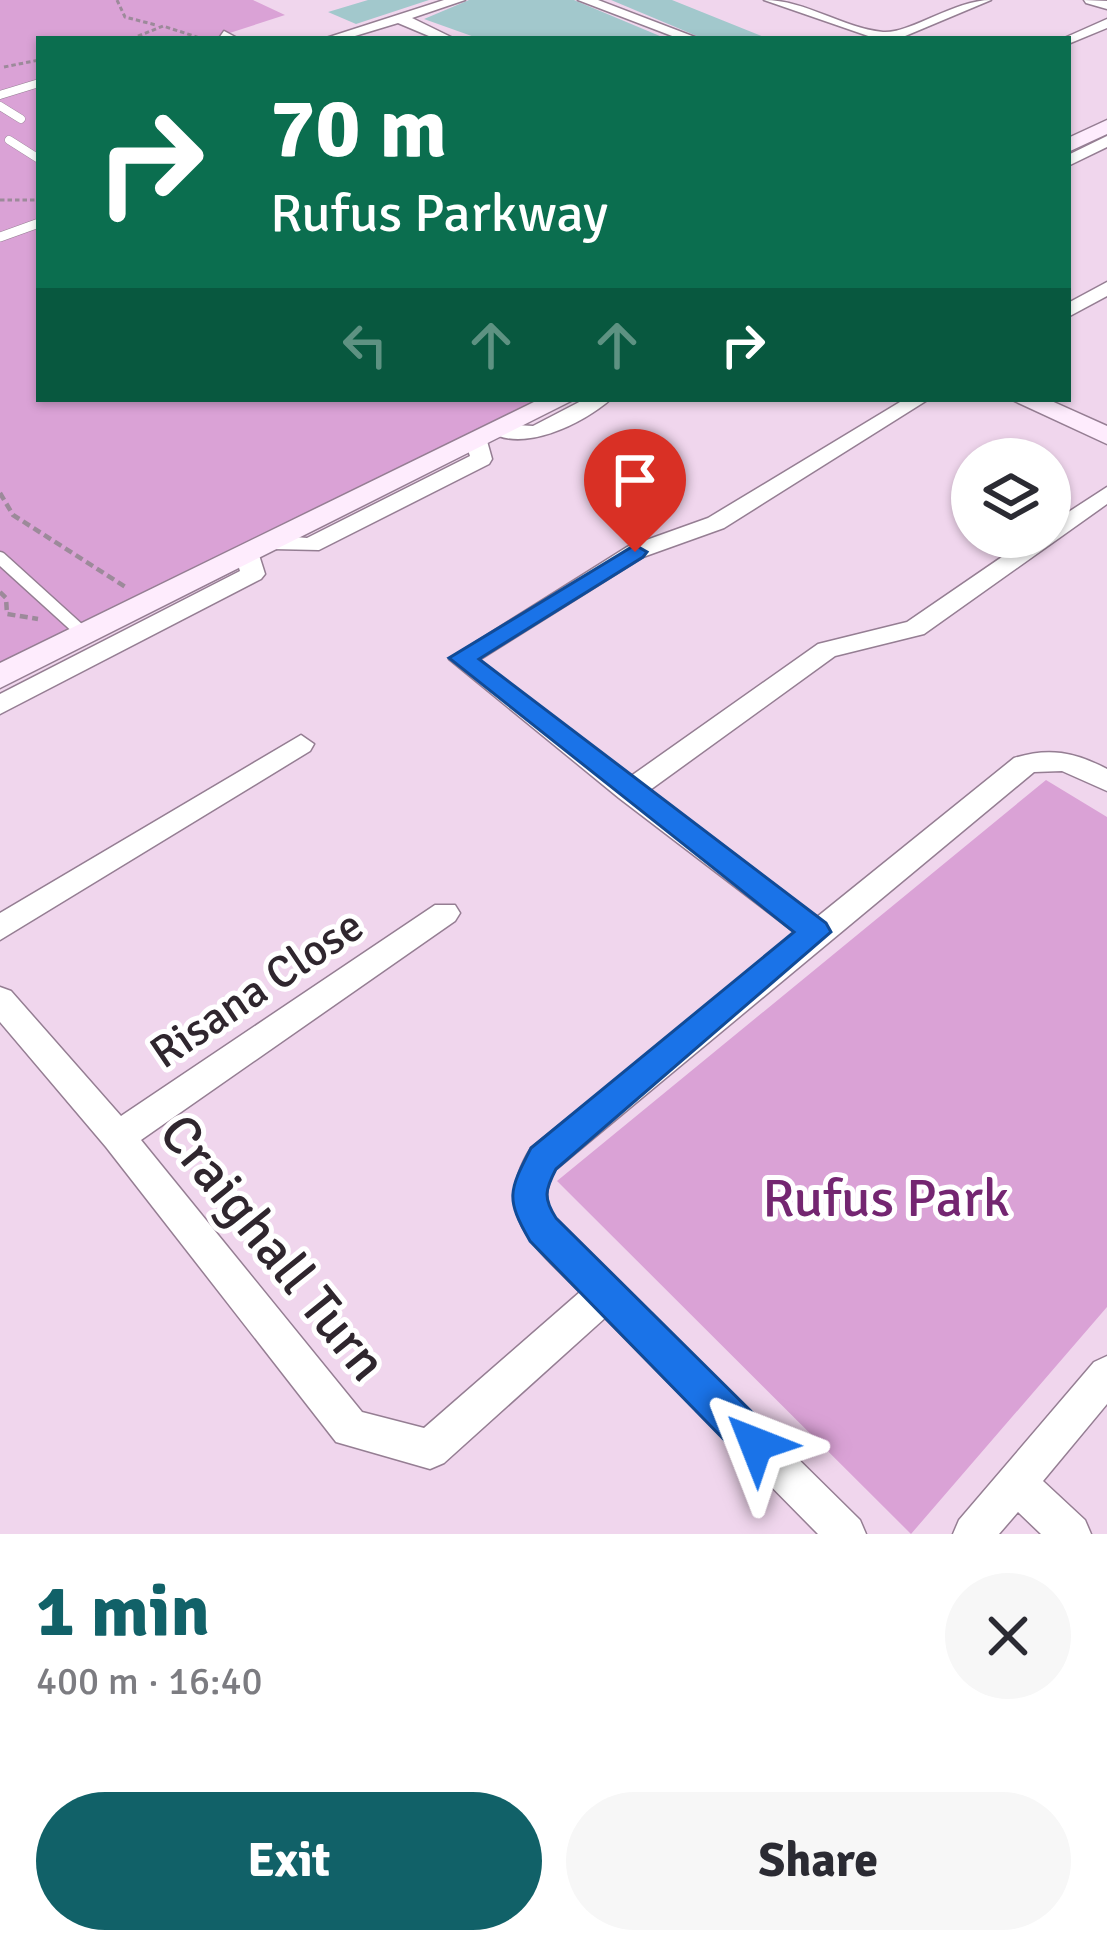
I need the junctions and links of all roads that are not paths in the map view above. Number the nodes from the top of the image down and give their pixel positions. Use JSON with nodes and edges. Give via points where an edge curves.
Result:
{"nodes":[{"id":1,"x":458,"y":0,"type":"edge"},
{"id":2,"x":585,"y":0,"type":"edge"},
{"id":3,"x":773,"y":0,"type":"edge"},
{"id":4,"x":983,"y":0,"type":"edge"},
{"id":5,"x":1091,"y":0,"type":"edge"},
{"id":6,"x":1107,"y":5,"type":"edge"},
{"id":7,"x":399,"y":18,"type":"junction"},
{"id":8,"x":1107,"y":23,"type":"edge"},
{"id":9,"x":340,"y":36,"type":"edge"},
{"id":10,"x":441,"y":36,"type":"edge"},
{"id":11,"x":685,"y":36,"type":"edge"},
{"id":12,"x":883,"y":36,"type":"edge"},
{"id":13,"x":894,"y":36,"type":"edge"},
{"id":14,"x":1071,"y":39,"type":"edge"},
{"id":15,"x":36,"y":84,"type":"edge"},
{"id":16,"x":0,"y":95,"type":"edge"},
{"id":17,"x":0,"y":106,"type":"edge"},
{"id":18,"x":21,"y":119,"type":"dead end"},
{"id":19,"x":1105,"y":134,"type":"edge"},
{"id":20,"x":9,"y":140,"type":"dead end"},
{"id":21,"x":1071,"y":145,"type":"edge"},
{"id":22,"x":36,"y":157,"type":"edge"},
{"id":23,"x":1071,"y":159,"type":"edge"},
{"id":24,"x":36,"y":225,"type":"edge"},
{"id":25,"x":0,"y":237,"type":"edge"},
{"id":26,"x":1107,"y":288,"type":"edge"},
{"id":27,"x":1075,"y":307,"type":"edge"},
{"id":28,"x":1107,"y":314,"type":"edge"},
{"id":29,"x":555,"y":402,"type":"edge"},
{"id":30,"x":595,"y":402,"type":"edge"},
{"id":31,"x":917,"y":402,"type":"edge"},
{"id":32,"x":1031,"y":402,"type":"edge"},
{"id":33,"x":487,"y":436,"type":"junction"},
{"id":34,"x":1107,"y":436,"type":"edge"},
{"id":35,"x":1107,"y":494,"type":"edge"},
{"id":36,"x":1071,"y":520,"type":"edge"},
{"id":37,"x":260,"y":548,"type":"junction"},
{"id":38,"x":0,"y":558,"type":"edge"},
{"id":39,"x":1016,"y":558,"type":"edge"},
{"id":40,"x":85,"y":635,"type":"junction"},
{"id":41,"x":0,"y":677,"type":"edge"},
{"id":42,"x":0,"y":705,"type":"edge"},
{"id":43,"x":301,"y":744,"type":"dead end"},
{"id":44,"x":1107,"y":781,"type":"edge"},
{"id":45,"x":629,"y":791,"type":"junction"},
{"id":46,"x":446,"y":913,"type":"dead end"},
{"id":47,"x":0,"y":928,"type":"edge"},
{"id":48,"x":815,"y":932,"type":"junction"},
{"id":49,"x":0,"y":1000,"type":"edge"},
{"id":50,"x":118,"y":1137,"type":"junction"},
{"id":51,"x":606,"y":1293,"type":"junction"},
{"id":52,"x":1107,"y":1375,"type":"edge"},
{"id":53,"x":1016,"y":1483,"type":"junction"},
{"id":54,"x":846,"y":1534,"type":"edge"},
{"id":55,"x":973,"y":1534,"type":"edge"},
{"id":56,"x":1071,"y":1534,"type":"edge"}],
"edges":[{"from":1,"to":7,"type":"street"},
{"from":2,"to":11,"type":"street"},
{"from":3,"to":12,"type":"street"},
{"from":4,"to":13,"type":"street"},
{"from":5,"to":6,"type":"street"},
{"from":7,"to":9,"type":"street"},
{"from":7,"to":10,"type":"street"},
{"from":8,"to":14,"type":"street"},
{"from":15,"to":16,"type":"lane"},
{"from":17,"to":18,"type":"lane"},
{"from":19,"to":21,"type":"main road"},
{"from":19,"to":23,"type":"street"},
{"from":20,"to":22,"type":"lane"},
{"from":24,"to":25,"type":"lane"},
{"from":26,"to":27,"type":"street"},
{"from":27,"to":28,"type":"street"},
{"from":29,"to":33,"type":"main road"},
{"from":30,"to":33,"type":"street","via":[[532,434]]},
{"from":31,"to":45,"type":"street","via":[[716,523],[635,552],[462,658]]},
{"from":32,"to":34,"type":"main road"},
{"from":33,"to":37,"type":"main road"},
{"from":35,"to":36,"type":"street"},
{"from":37,"to":40,"type":"main road"},
{"from":37,"to":42,"type":"street","via":[[253,574]]},
{"from":38,"to":40,"type":"lane"},
{"from":39,"to":45,"type":"street","via":[[915,628],[827,650]]},
{"from":40,"to":41,"type":"main road"},
{"from":43,"to":47,"type":"street"},
{"from":44,"to":48,"type":"street","via":[[1066,760],[1024,765]]},
{"from":45,"to":48,"type":"street"},
{"from":46,"to":50,"type":"street","name":"Risana Close"},
{"from":48,"to":51,"type":"street","via":[[535,1172],[528,1190],[534,1219]]},
{"from":49,"to":50,"type":"street","name":"Craighall Turn"},
{"from":50,"to":51,"type":"street","name":"Craighall Turn","via":[[350,1428],[430,1449]]},
{"from":51,"to":54,"type":"street"},
{"from":52,"to":53,"type":"street"},
{"from":53,"to":55,"type":"street"},
{"from":53,"to":56,"type":"street"}]}
